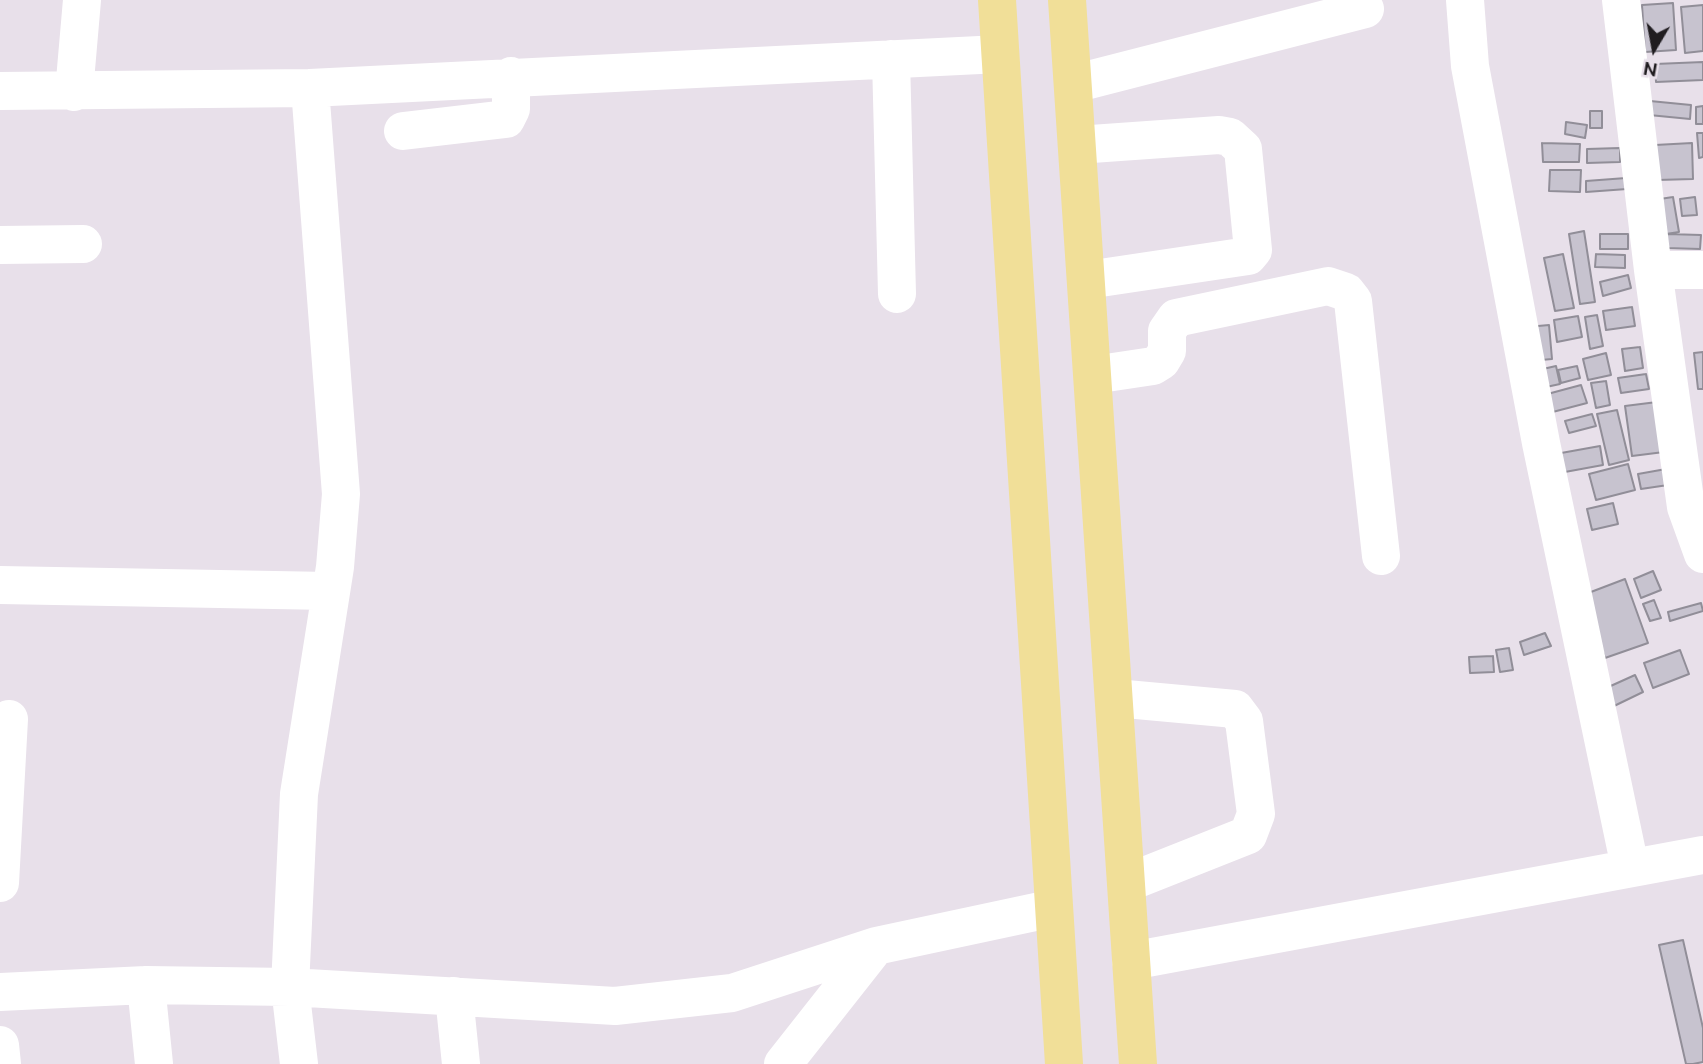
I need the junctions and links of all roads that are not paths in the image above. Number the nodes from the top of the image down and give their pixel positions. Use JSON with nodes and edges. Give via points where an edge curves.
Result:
{"nodes":[{"id":1,"x":82,"y":0,"type":"edge"},
{"id":2,"x":997,"y":0,"type":"edge"},
{"id":3,"x":1068,"y":0,"type":"edge"},
{"id":4,"x":1465,"y":0,"type":"edge"},
{"id":5,"x":1621,"y":0,"type":"edge"},
{"id":6,"x":1365,"y":9,"type":"dead end"},
{"id":7,"x":1000,"y":54,"type":"junction"},
{"id":8,"x":891,"y":59,"type":"junction"},
{"id":9,"x":511,"y":76,"type":"junction"},
{"id":10,"x":1073,"y":85,"type":"junction"},
{"id":11,"x":310,"y":88,"type":"junction"},
{"id":12,"x":0,"y":91,"type":"edge"},
{"id":13,"x":74,"y":92,"type":"junction"},
{"id":14,"x":403,"y":131,"type":"dead end"},
{"id":15,"x":1077,"y":145,"type":"junction"},
{"id":16,"x":0,"y":244,"type":"edge"},
{"id":17,"x":83,"y":244,"type":"dead end"},
{"id":18,"x":1653,"y":270,"type":"junction"},
{"id":19,"x":1703,"y":270,"type":"edge"},
{"id":20,"x":1087,"y":280,"type":"junction"},
{"id":21,"x":897,"y":294,"type":"dead end"},
{"id":22,"x":1093,"y":375,"type":"junction"},
{"id":23,"x":1703,"y":554,"type":"edge"},
{"id":24,"x":1381,"y":556,"type":"dead end"},
{"id":25,"x":0,"y":584,"type":"edge"},
{"id":26,"x":329,"y":591,"type":"junction"},
{"id":27,"x":1115,"y":698,"type":"junction"},
{"id":28,"x":9,"y":719,"type":"dead end"},
{"id":29,"x":1703,"y":855,"type":"edge"},
{"id":30,"x":1630,"y":867,"type":"junction"},
{"id":31,"x":1127,"y":883,"type":"junction"},
{"id":32,"x":0,"y":884,"type":"edge"},
{"id":33,"x":1054,"y":908,"type":"junction"},
{"id":34,"x":876,"y":946,"type":"junction"},
{"id":35,"x":1131,"y":961,"type":"junction"},
{"id":36,"x":146,"y":985,"type":"junction"},
{"id":37,"x":290,"y":987,"type":"junction"},
{"id":38,"x":0,"y":992,"type":"edge"},
{"id":39,"x":454,"y":996,"type":"junction"},
{"id":40,"x":0,"y":1045,"type":"edge"},
{"id":41,"x":2,"y":1064,"type":"edge"},
{"id":42,"x":154,"y":1064,"type":"edge"},
{"id":43,"x":299,"y":1064,"type":"edge"},
{"id":44,"x":461,"y":1064,"type":"edge"},
{"id":45,"x":783,"y":1064,"type":"edge"},
{"id":46,"x":1064,"y":1064,"type":"edge"},
{"id":47,"x":1138,"y":1064,"type":"edge"}],
"edges":[{"from":1,"to":13,"type":"street"},
{"from":2,"to":7,"type":"main road"},
{"from":3,"to":10,"type":"main road"},
{"from":4,"to":30,"type":"street","via":[[1470,66],[1541,443]]},
{"from":5,"to":18,"type":"street"},
{"from":6,"to":10,"type":"street"},
{"from":7,"to":8,"type":"street"},
{"from":7,"to":33,"type":"main road"},
{"from":8,"to":9,"type":"street"},
{"from":8,"to":21,"type":"street"},
{"from":9,"to":11,"type":"street"},
{"from":9,"to":14,"type":"street","via":[[511,109],[506,119]]},
{"from":10,"to":15,"type":"main road"},
{"from":11,"to":13,"type":"street"},
{"from":11,"to":26,"type":"street","via":[[341,494]]},
{"from":12,"to":13,"type":"street"},
{"from":15,"to":20,"type":"main road"},
{"from":15,"to":20,"type":"street","via":[[1230,137],[1243,149],[1253,250],[1248,256]]},
{"from":16,"to":17,"type":"street"},
{"from":18,"to":19,"type":"street"},
{"from":18,"to":23,"type":"street","via":[[1686,508]]},
{"from":20,"to":22,"type":"main road"},
{"from":22,"to":24,"type":"street","via":[[1161,361],[1167,351],[1167,331],[1175,318],[1328,286],[1346,292],[1353,301]]},
{"from":22,"to":27,"type":"main road"},
{"from":25,"to":26,"type":"street"},
{"from":26,"to":37,"type":"street","via":[[299,794]]},
{"from":27,"to":31,"type":"main road"},
{"from":27,"to":31,"type":"street","via":[[1235,709],[1244,721],[1256,814],[1248,835]]},
{"from":28,"to":32,"type":"street"},
{"from":29,"to":30,"type":"street"},
{"from":30,"to":35,"type":"street"},
{"from":31,"to":35,"type":"main road"},
{"from":33,"to":34,"type":"street"},
{"from":33,"to":46,"type":"main road"},
{"from":34,"to":39,"type":"street","via":[[732,993],[615,1006]]},
{"from":34,"to":45,"type":"street"},
{"from":35,"to":47,"type":"main road"},
{"from":36,"to":37,"type":"street"},
{"from":36,"to":38,"type":"street"},
{"from":36,"to":42,"type":"street"},
{"from":37,"to":39,"type":"street"},
{"from":37,"to":43,"type":"street"},
{"from":39,"to":44,"type":"street"},
{"from":40,"to":41,"type":"street"}]}
